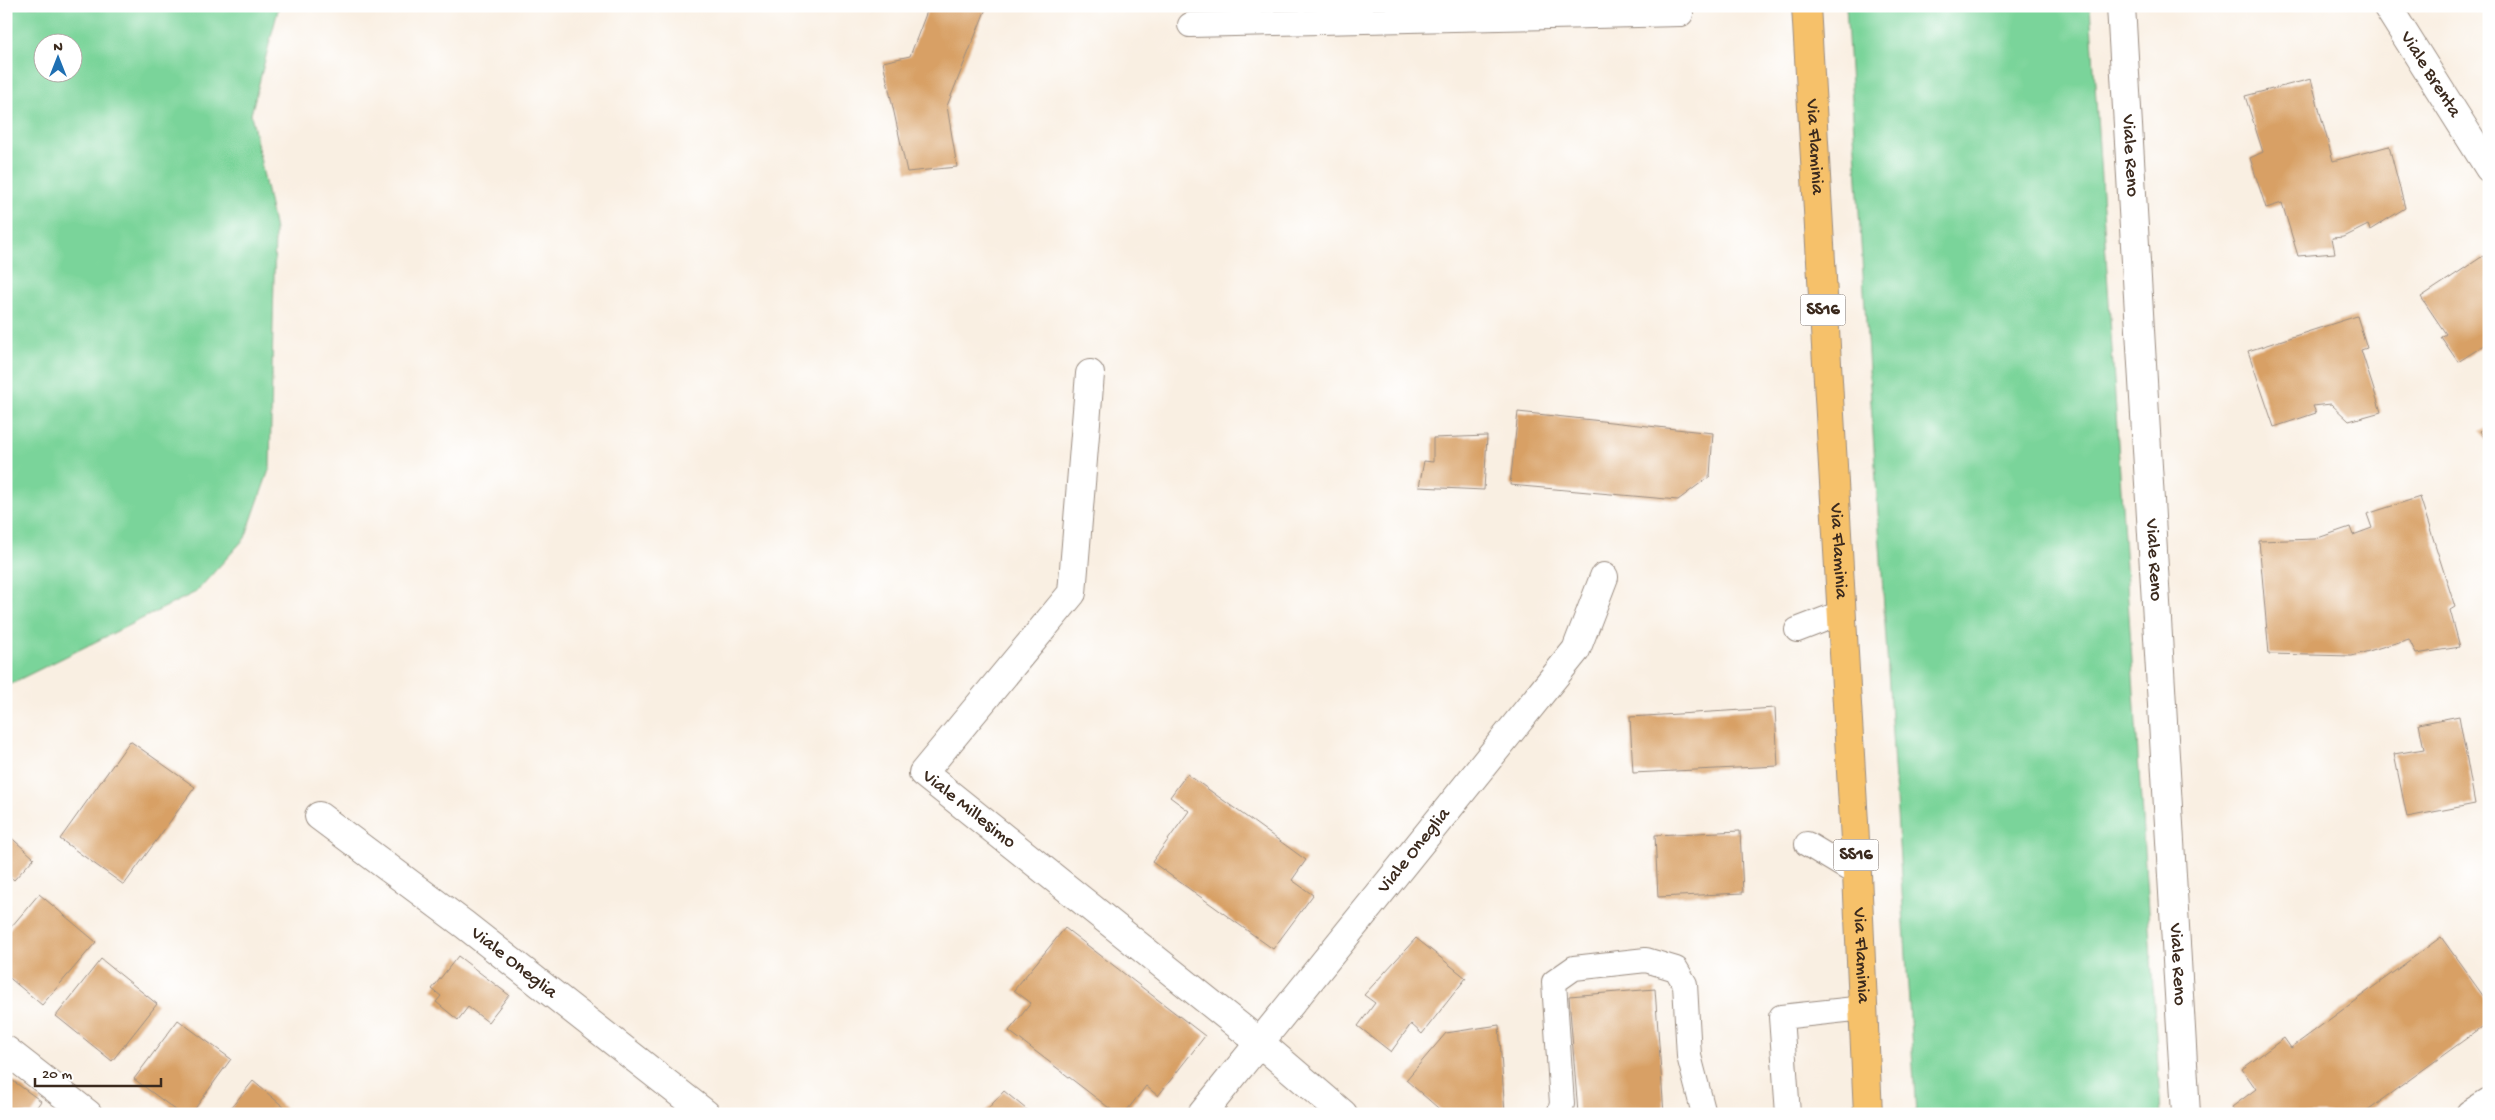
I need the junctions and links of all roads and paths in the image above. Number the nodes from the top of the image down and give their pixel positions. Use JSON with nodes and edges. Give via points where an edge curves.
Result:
{"nodes":[{"id":1,"x":1680,"y":6,"type":"edge"},
{"id":2,"x":1806,"y":6,"type":"edge"},
{"id":3,"x":2121,"y":6,"type":"edge"},
{"id":4,"x":2387,"y":6,"type":"edge"},
{"id":5,"x":1578,"y":11,"type":"edge"},
{"id":6,"x":1190,"y":25,"type":"dead end"},
{"id":7,"x":2489,"y":168,"type":"edge"},
{"id":8,"x":1090,"y":374,"type":"dead end"},
{"id":9,"x":1604,"y":577,"type":"dead end"},
{"id":10,"x":1841,"y":613,"type":"junction"},
{"id":11,"x":1797,"y":630,"type":"dead end"},
{"id":12,"x":319,"y":816,"type":"dead end"},
{"id":13,"x":1807,"y":844,"type":"dead end"},
{"id":14,"x":1857,"y":874,"type":"junction"},
{"id":15,"x":1864,"y":1008,"type":"junction"},
{"id":16,"x":1260,"y":1042,"type":"junction"},
{"id":17,"x":6,"y":1050,"type":"edge"},
{"id":18,"x":2489,"y":1102,"type":"edge"},
{"id":19,"x":1871,"y":1108,"type":"edge"},
{"id":20,"x":88,"y":1114,"type":"edge"},
{"id":21,"x":706,"y":1114,"type":"edge"},
{"id":22,"x":1202,"y":1114,"type":"edge"},
{"id":23,"x":1343,"y":1114,"type":"edge"},
{"id":24,"x":1559,"y":1114,"type":"edge"},
{"id":25,"x":1704,"y":1114,"type":"edge"},
{"id":26,"x":1788,"y":1114,"type":"edge"},
{"id":27,"x":2186,"y":1114,"type":"edge"},
{"id":28,"x":2470,"y":1114,"type":"edge"}],
"edges":[{"from":1,"to":5,"type":"lane","via":[[1681,14]]},
{"from":2,"to":10,"type":"main road","name":"Via Flaminia","number":"SS16"},
{"from":3,"to":27,"type":"street","name":"Viale Reno"},
{"from":4,"to":7,"type":"street","name":"Viale Brenta"},
{"from":5,"to":6,"type":"lane"},
{"from":8,"to":16,"type":"street","name":"Viale Millesimo","via":[[1072,593],[923,773]]},
{"from":9,"to":16,"type":"street","name":"Viale Oneglia","via":[[1576,650]]},
{"from":10,"to":11,"type":"lane"},
{"from":10,"to":14,"type":"main road","name":"Via Flaminia","number":"SS16"},
{"from":12,"to":21,"type":"street","name":"Viale Oneglia","via":[[465,925]]},
{"from":13,"to":14,"type":"lane"},
{"from":14,"to":15,"type":"main road","name":"Via Flaminia","number":"SS16"},
{"from":15,"to":19,"type":"main road","name":"Via Flaminia","number":"SS16"},
{"from":15,"to":26,"type":"lane","via":[[1781,1017]]},
{"from":16,"to":22,"type":"street","name":"Viale Oneglia"},
{"from":16,"to":23,"type":"street","name":"Viale Millesimo"},
{"from":17,"to":20,"type":"street"},
{"from":18,"to":28,"type":"street"},
{"from":24,"to":25,"type":"lane","via":[[1562,1104],[1554,982],[1574,968],[1646,960],[1676,969],[1685,984],[1689,1056]]}]}
